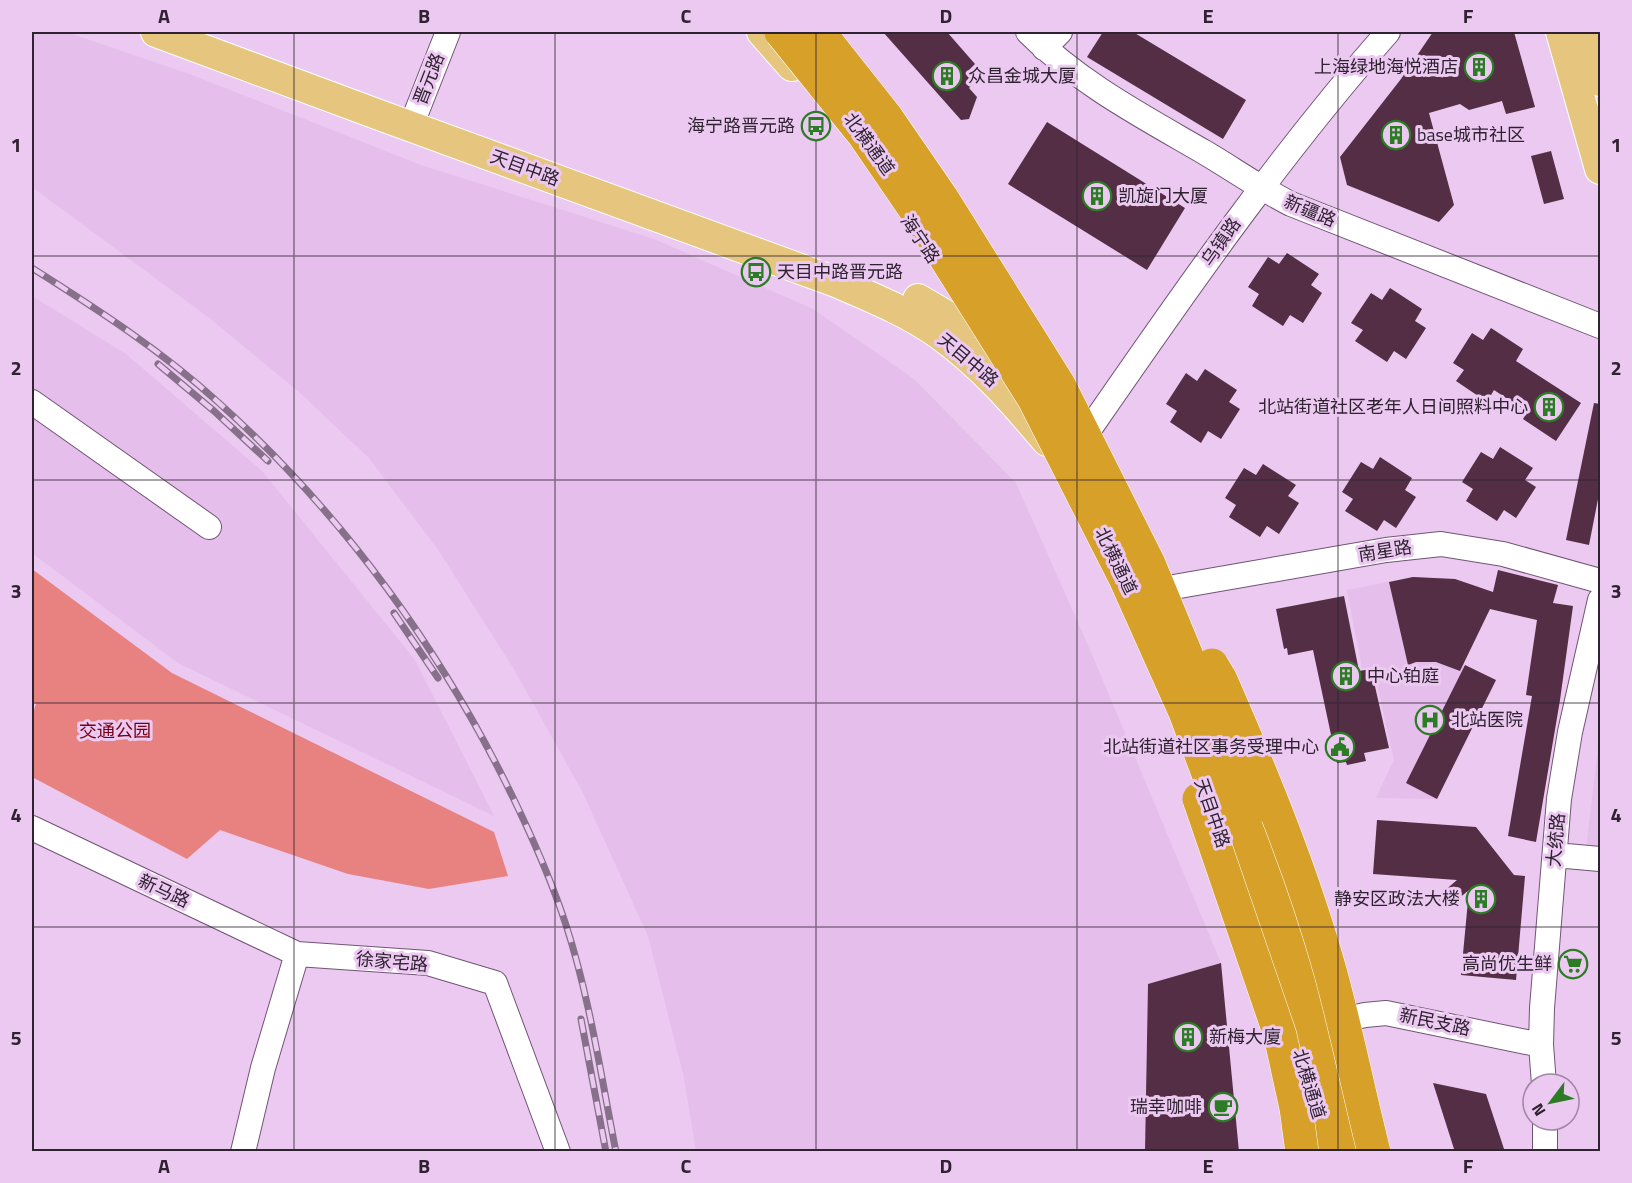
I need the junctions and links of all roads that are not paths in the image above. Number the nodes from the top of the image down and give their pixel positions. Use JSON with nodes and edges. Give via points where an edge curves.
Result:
{"nodes":[{"id":1,"x":156,"y":32,"type":"edge"},
{"id":2,"x":213,"y":32,"type":"edge"},
{"id":3,"x":448,"y":32,"type":"edge"},
{"id":4,"x":762,"y":32,"type":"edge"},
{"id":5,"x":781,"y":32,"type":"edge"},
{"id":6,"x":819,"y":32,"type":"edge"},
{"id":7,"x":830,"y":32,"type":"edge"},
{"id":8,"x":1561,"y":32,"type":"edge"},
{"id":9,"x":1586,"y":32,"type":"edge"},
{"id":10,"x":1381,"y":34,"type":"edge"},
{"id":11,"x":1044,"y":37,"type":"edge"},
{"id":12,"x":1600,"y":81,"type":"edge"},
{"id":13,"x":414,"y":117,"type":"junction"},
{"id":14,"x":1600,"y":170,"type":"edge"},
{"id":15,"x":1261,"y":188,"type":"junction"},
{"id":16,"x":1600,"y":326,"type":"edge"},
{"id":17,"x":982,"y":336,"type":"junction"},
{"id":18,"x":32,"y":402,"type":"edge"},
{"id":19,"x":1091,"y":427,"type":"junction"},
{"id":20,"x":1062,"y":458,"type":"junction"},
{"id":21,"x":209,"y":526,"type":"dead end"},
{"id":22,"x":1147,"y":577,"type":"junction"},
{"id":23,"x":1600,"y":581,"type":"edge"},
{"id":24,"x":1600,"y":600,"type":"edge"},
{"id":25,"x":32,"y":828,"type":"edge"},
{"id":26,"x":1555,"y":855,"type":"junction"},
{"id":27,"x":1600,"y":859,"type":"edge"},
{"id":28,"x":297,"y":954,"type":"junction"},
{"id":29,"x":1328,"y":1023,"type":"junction"},
{"id":30,"x":1541,"y":1045,"type":"junction"},
{"id":31,"x":1543,"y":1072,"type":"edge"},
{"id":32,"x":1545,"y":1132,"type":"edge"},
{"id":33,"x":243,"y":1152,"type":"edge"},
{"id":34,"x":558,"y":1152,"type":"edge"},
{"id":35,"x":1302,"y":1152,"type":"edge"},
{"id":36,"x":1328,"y":1152,"type":"edge"},
{"id":37,"x":1353,"y":1152,"type":"edge"},
{"id":38,"x":1359,"y":1152,"type":"edge"},
{"id":39,"x":1374,"y":1152,"type":"edge"},
{"id":40,"x":1545,"y":1152,"type":"edge"}],
"edges":[{"from":1,"to":13,"type":"main road","name":"天目中路"},
{"from":2,"to":13,"type":"main road","name":"天目中路"},
{"from":3,"to":13,"type":"street","name":"晋元路"},
{"from":4,"to":17,"type":"main road","name":"海宁路","via":[[874,171]]},
{"from":5,"to":22,"type":"highway","name":"北横通道","bridge":true,"via":[[864,135],[918,214]]},
{"from":6,"to":22,"type":"highway","name":"北横通道","bridge":true,"via":[[887,118],[942,198],[1059,385]]},
{"from":7,"to":19,"type":"main road","via":[[859,66],[963,218]]},
{"from":8,"to":14,"type":"main road"},
{"from":9,"to":12,"type":"main road"},
{"from":10,"to":15,"type":"street","name":"乌镇路"},
{"from":11,"to":15,"type":"street","name":"新疆路","via":[[1091,85]]},
{"from":13,"to":17,"type":"main road","name":"天目中路","via":[[853,268],[902,289]]},
{"from":13,"to":20,"type":"main road","name":"天目中路","via":[[891,307],[937,333],[973,361],[1006,392]]},
{"from":15,"to":16,"type":"street","name":"新疆路","via":[[1291,204]]},
{"from":15,"to":19,"type":"street","name":"乌镇路"},
{"from":17,"to":19,"type":"main road","name":"天目中路"},
{"from":17,"to":20,"type":"main road","name":"海宁路"},
{"from":18,"to":21,"type":"street"},
{"from":19,"to":20,"type":"street","name":"乌镇路"},
{"from":19,"to":22,"type":"main road","name":"天目中路","via":[[1122,483]]},
{"from":20,"to":36,"type":"main road","name":"天目中路","via":[[1175,708]]},
{"from":22,"to":23,"type":"street","name":"南星路","via":[[1441,544],[1503,554]]},
{"from":22,"to":29,"type":"main road","name":"天目中路","via":[[1281,879]]},
{"from":22,"to":35,"type":"highway","bridge":true,"via":[[1172,725],[1280,1035]]},
{"from":22,"to":36,"type":"highway","name":"北横通道","bridge":true,"via":[[1185,712],[1263,927]]},
{"from":22,"to":37,"type":"highway","name":"北横通道","bridge":true,"via":[[1205,699],[1288,929],[1333,1070]]},
{"from":22,"to":39,"type":"highway","bridge":true,"via":[[1221,680],[1268,787],[1331,974]]},
{"from":24,"to":26,"type":"street","name":"大统路","via":[[1570,732]]},
{"from":25,"to":28,"type":"street","name":"新马路"},
{"from":26,"to":27,"type":"street"},
{"from":26,"to":30,"type":"street","name":"大统路"},
{"from":28,"to":33,"type":"street"},
{"from":28,"to":34,"type":"street","name":"徐家宅路","via":[[428,963],[495,983]]},
{"from":29,"to":30,"type":"street","name":"新民支路","via":[[1386,1013]]},
{"from":29,"to":38,"type":"main road","name":"天目中路"},
{"from":30,"to":31,"type":"street","name":"大统路"},
{"from":32,"to":40,"type":"street"}]}
